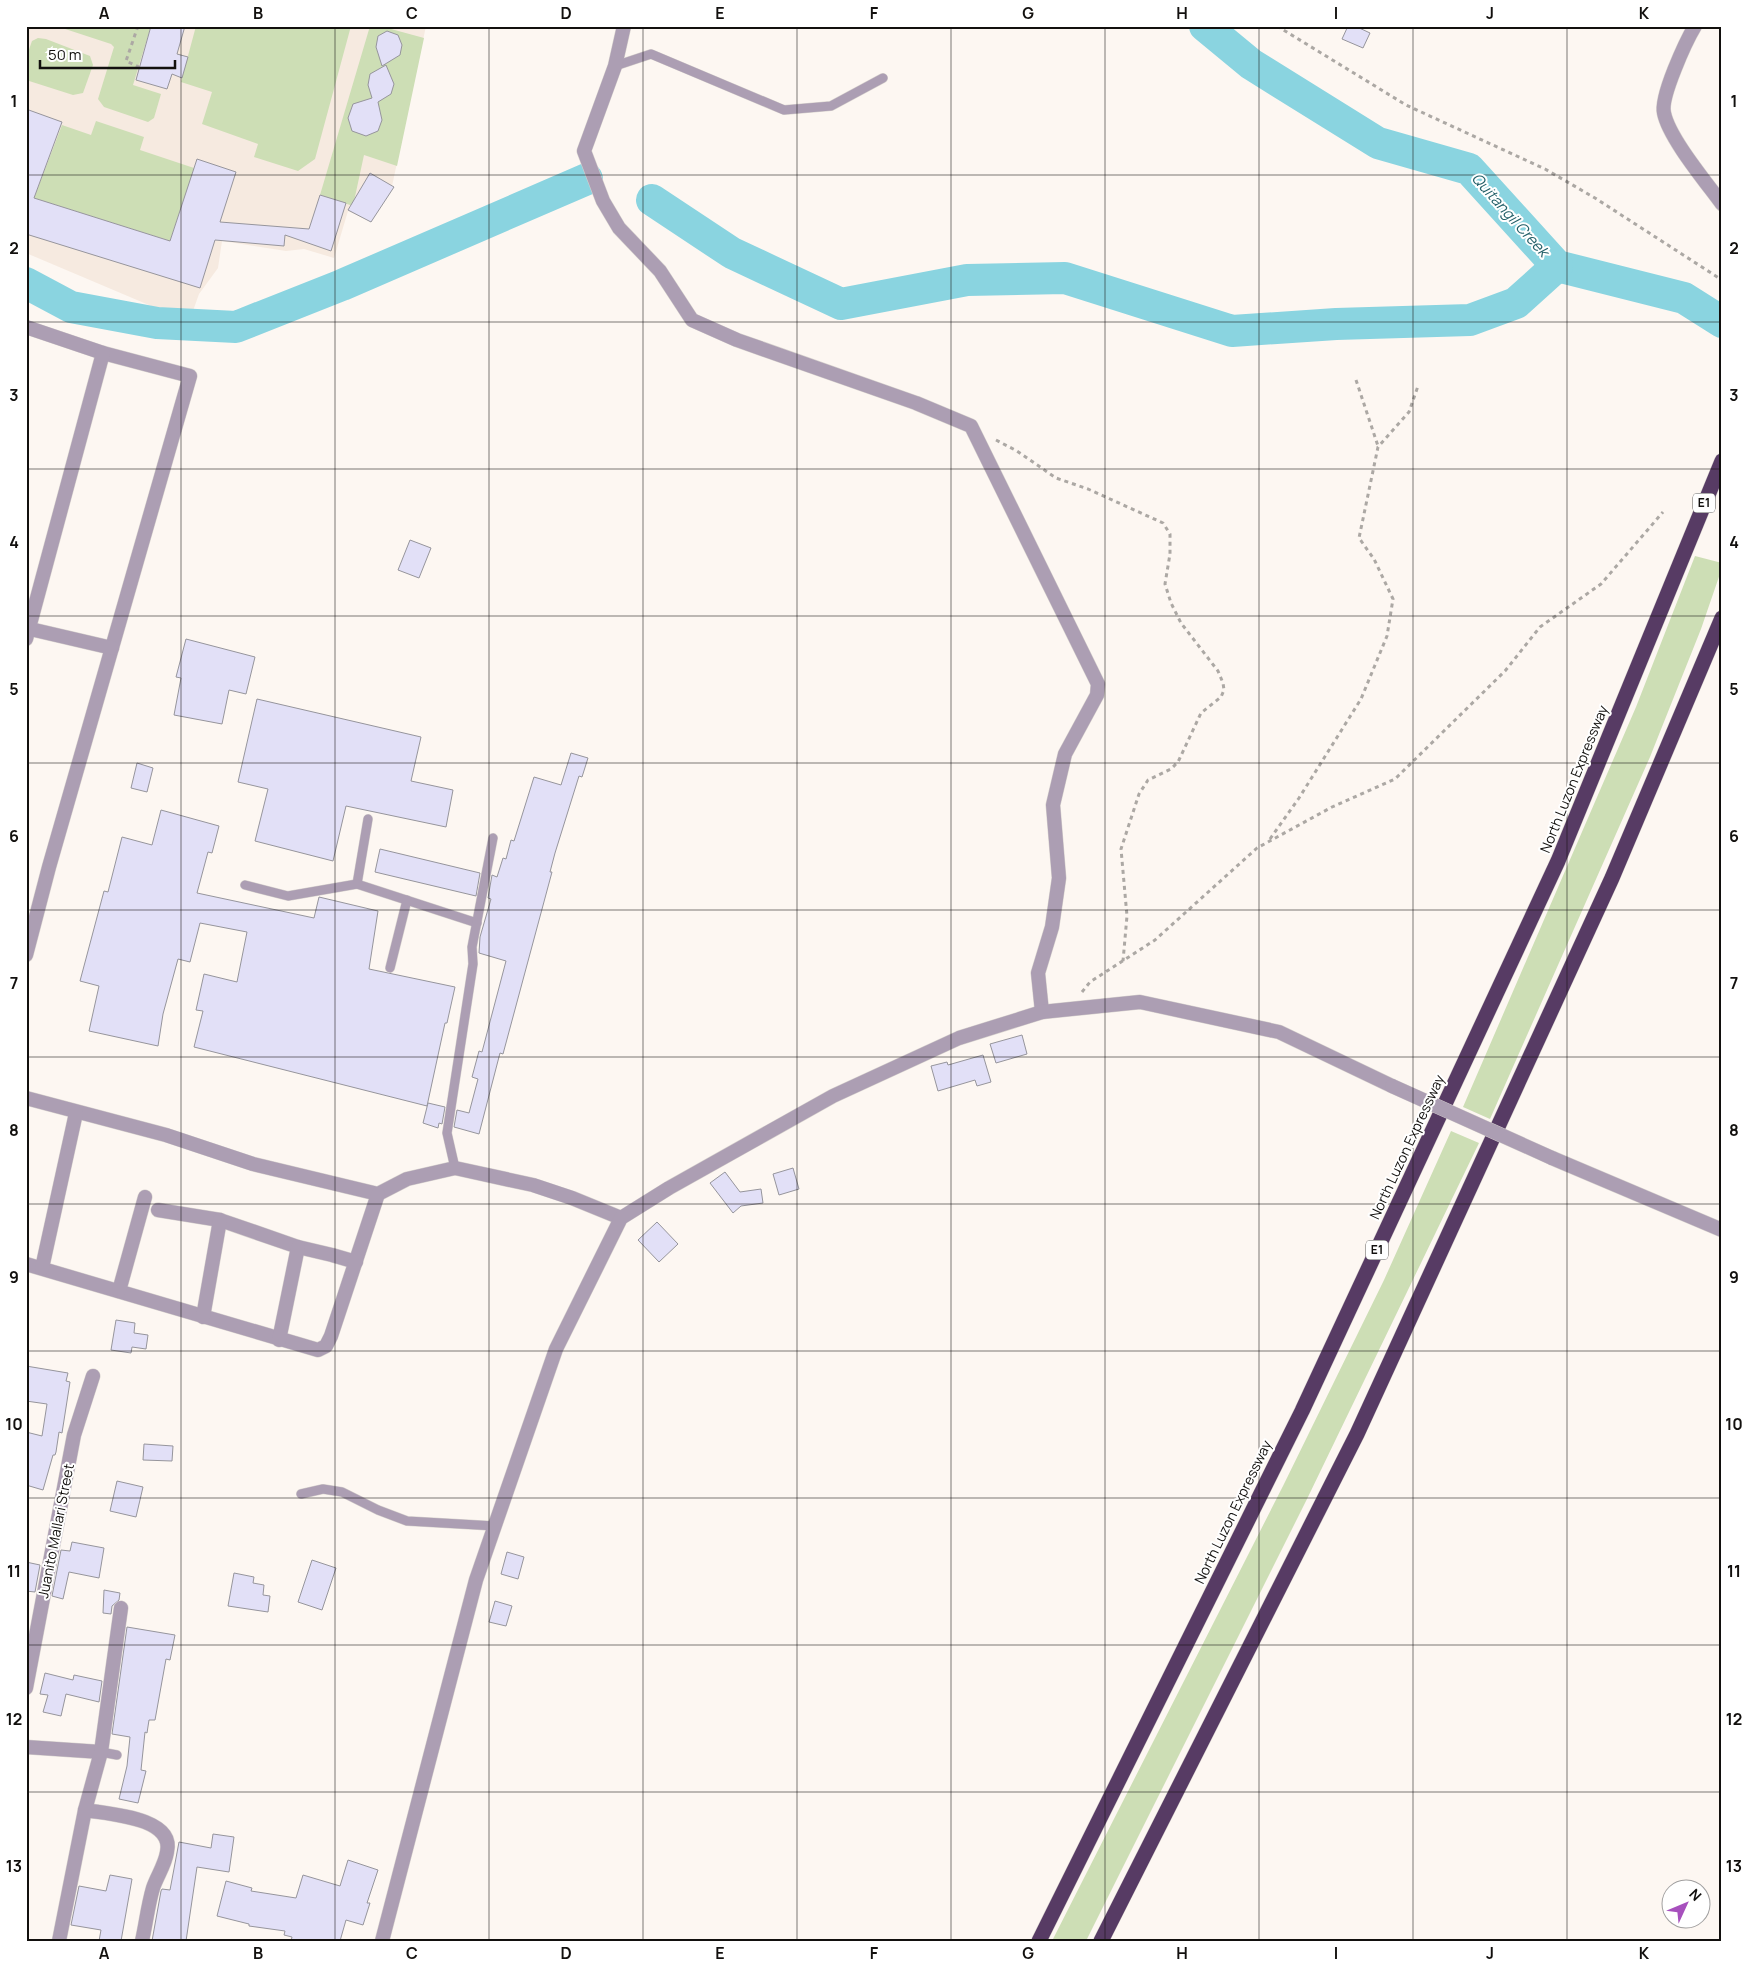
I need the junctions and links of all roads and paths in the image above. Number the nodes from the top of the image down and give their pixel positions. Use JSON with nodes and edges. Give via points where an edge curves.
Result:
{"nodes":[{"id":1,"x":138,"y":26,"type":"edge"},
{"id":2,"x":624,"y":26,"type":"edge"},
{"id":3,"x":1277,"y":26,"type":"edge"},
{"id":4,"x":1695,"y":26,"type":"edge"},
{"id":5,"x":615,"y":66,"type":"junction"},
{"id":6,"x":140,"y":67,"type":"dead end"},
{"id":7,"x":883,"y":78,"type":"dead end"},
{"id":8,"x":1722,"y":204,"type":"edge"},
{"id":9,"x":1722,"y":280,"type":"edge"},
{"id":10,"x":27,"y":329,"type":"edge"},
{"id":11,"x":103,"y":353,"type":"junction"},
{"id":12,"x":1356,"y":380,"type":"dead end"},
{"id":13,"x":1418,"y":386,"type":"dead end"},
{"id":14,"x":994,"y":439,"type":"dead end"},
{"id":15,"x":1378,"y":447,"type":"junction"},
{"id":16,"x":1722,"y":461,"type":"edge"},
{"id":17,"x":1663,"y":512,"type":"dead end"},
{"id":18,"x":1722,"y":618,"type":"edge"},
{"id":19,"x":27,"y":632,"type":"edge"},
{"id":20,"x":112,"y":648,"type":"junction"},
{"id":21,"x":368,"y":819,"type":"dead end"},
{"id":22,"x":493,"y":838,"type":"dead end"},
{"id":23,"x":1270,"y":840,"type":"junction"},
{"id":24,"x":357,"y":884,"type":"junction"},
{"id":25,"x":244,"y":885,"type":"dead end"},
{"id":26,"x":407,"y":900,"type":"junction"},
{"id":27,"x":477,"y":923,"type":"junction"},
{"id":28,"x":26,"y":955,"type":"edge"},
{"id":29,"x":1123,"y":961,"type":"junction"},
{"id":30,"x":390,"y":968,"type":"dead end"},
{"id":31,"x":1072,"y":1009,"type":"junction"},
{"id":32,"x":1042,"y":1012,"type":"junction"},
{"id":33,"x":26,"y":1098,"type":"edge"},
{"id":34,"x":76,"y":1113,"type":"junction"},
{"id":35,"x":455,"y":1168,"type":"junction"},
{"id":36,"x":378,"y":1194,"type":"junction"},
{"id":37,"x":145,"y":1197,"type":"dead end"},
{"id":38,"x":158,"y":1210,"type":"dead end"},
{"id":39,"x":621,"y":1218,"type":"junction"},
{"id":40,"x":220,"y":1220,"type":"junction"},
{"id":41,"x":1722,"y":1230,"type":"edge"},
{"id":42,"x":298,"y":1248,"type":"junction"},
{"id":43,"x":356,"y":1262,"type":"junction"},
{"id":44,"x":26,"y":1264,"type":"edge"},
{"id":45,"x":42,"y":1268,"type":"junction"},
{"id":46,"x":119,"y":1291,"type":"junction"},
{"id":47,"x":203,"y":1317,"type":"junction"},
{"id":48,"x":279,"y":1340,"type":"junction"},
{"id":49,"x":93,"y":1376,"type":"dead end"},
{"id":50,"x":301,"y":1494,"type":"dead end"},
{"id":51,"x":495,"y":1526,"type":"junction"},
{"id":52,"x":121,"y":1608,"type":"dead end"},
{"id":53,"x":26,"y":1688,"type":"edge"},
{"id":54,"x":26,"y":1747,"type":"edge"},
{"id":55,"x":101,"y":1752,"type":"junction"},
{"id":56,"x":117,"y":1755,"type":"dead end"},
{"id":57,"x":85,"y":1810,"type":"junction"},
{"id":58,"x":60,"y":1941,"type":"edge"},
{"id":59,"x":142,"y":1941,"type":"edge"},
{"id":60,"x":382,"y":1941,"type":"edge"},
{"id":61,"x":1039,"y":1941,"type":"edge"},
{"id":62,"x":1101,"y":1941,"type":"edge"}],
"edges":[{"from":1,"to":6,"type":"path","via":[[126,62]]},
{"from":2,"to":5,"type":"street"},
{"from":3,"to":9,"type":"path","via":[[1406,105],[1545,169]]},
{"from":4,"to":8,"type":"street","via":[[1669,86],[1663,111],[1669,128]]},
{"from":5,"to":7,"type":"lane","via":[[651,54],[784,110],[831,106]]},
{"from":5,"to":32,"type":"street","via":[[584,152],[603,201],[619,228],[660,271],[692,320],[737,340],[916,403],[971,426],[1098,684],[1097,695],[1065,754],[1053,805],[1059,878],[1052,927],[1038,973]]},
{"from":10,"to":11,"type":"street"},
{"from":11,"to":19,"type":"street"},
{"from":11,"to":20,"type":"street","via":[[190,376]]},
{"from":12,"to":15,"type":"path"},
{"from":13,"to":15,"type":"path","via":[[1409,412]]},
{"from":14,"to":29,"type":"path","via":[[1056,478],[1163,523],[1170,534],[1166,584],[1171,602],[1181,623],[1218,671],[1223,683],[1221,697],[1201,713],[1178,762],[1148,780],[1139,794],[1121,849],[1127,916]]},
{"from":15,"to":23,"type":"path","via":[[1359,538],[1374,559],[1393,599],[1387,636],[1361,699]]},
{"from":16,"to":61,"type":"highway","name":"North Luzon Expressway","number":"E1","via":[[1554,870],[1302,1411]]},
{"from":17,"to":23,"type":"path","via":[[1601,584],[1540,627],[1505,671],[1395,779]]},
{"from":18,"to":62,"type":"highway","via":[[1612,878],[1357,1434]]},
{"from":19,"to":20,"type":"street"},
{"from":20,"to":28,"type":"street"},
{"from":21,"to":24,"type":"lane"},
{"from":22,"to":27,"type":"lane"},
{"from":23,"to":29,"type":"path","via":[[1155,940]]},
{"from":24,"to":25,"type":"lane","via":[[288,896]]},
{"from":24,"to":26,"type":"lane"},
{"from":26,"to":27,"type":"lane"},
{"from":26,"to":30,"type":"lane"},
{"from":27,"to":35,"type":"lane","via":[[447,1132]]},
{"from":29,"to":31,"type":"path","via":[[1090,982]]},
{"from":31,"to":32,"type":"street"},
{"from":31,"to":41,"type":"street","bridge":true,"via":[[1140,1002],[1279,1032],[1552,1158]]},
{"from":32,"to":39,"type":"street","via":[[959,1038],[833,1096]]},
{"from":33,"to":34,"type":"street"},
{"from":34,"to":36,"type":"street","via":[[166,1135],[253,1164]]},
{"from":34,"to":45,"type":"street"},
{"from":35,"to":36,"type":"street","via":[[407,1178]]},
{"from":35,"to":39,"type":"street","via":[[533,1184]]},
{"from":36,"to":43,"type":"street"},
{"from":37,"to":46,"type":"street"},
{"from":38,"to":40,"type":"street"},
{"from":39,"to":51,"type":"street","via":[[556,1348]]},
{"from":40,"to":42,"type":"street"},
{"from":40,"to":47,"type":"street"},
{"from":42,"to":43,"type":"street"},
{"from":42,"to":48,"type":"street"},
{"from":43,"to":48,"type":"street","via":[[326,1346],[318,1350]]},
{"from":44,"to":45,"type":"street"},
{"from":45,"to":46,"type":"street"},
{"from":46,"to":47,"type":"street"},
{"from":47,"to":48,"type":"street"},
{"from":49,"to":53,"type":"street","name":"Juanito Mallari Street","via":[[74,1435]]},
{"from":50,"to":51,"type":"lane","via":[[323,1489],[342,1492],[407,1521]]},
{"from":51,"to":60,"type":"street","via":[[476,1580]]},
{"from":52,"to":55,"type":"street"},
{"from":54,"to":55,"type":"street"},
{"from":55,"to":56,"type":"lane"},
{"from":55,"to":57,"type":"street"},
{"from":57,"to":58,"type":"street"},
{"from":57,"to":59,"type":"street","via":[[133,1818],[161,1829],[166,1838],[168,1851],[154,1887]]}]}
